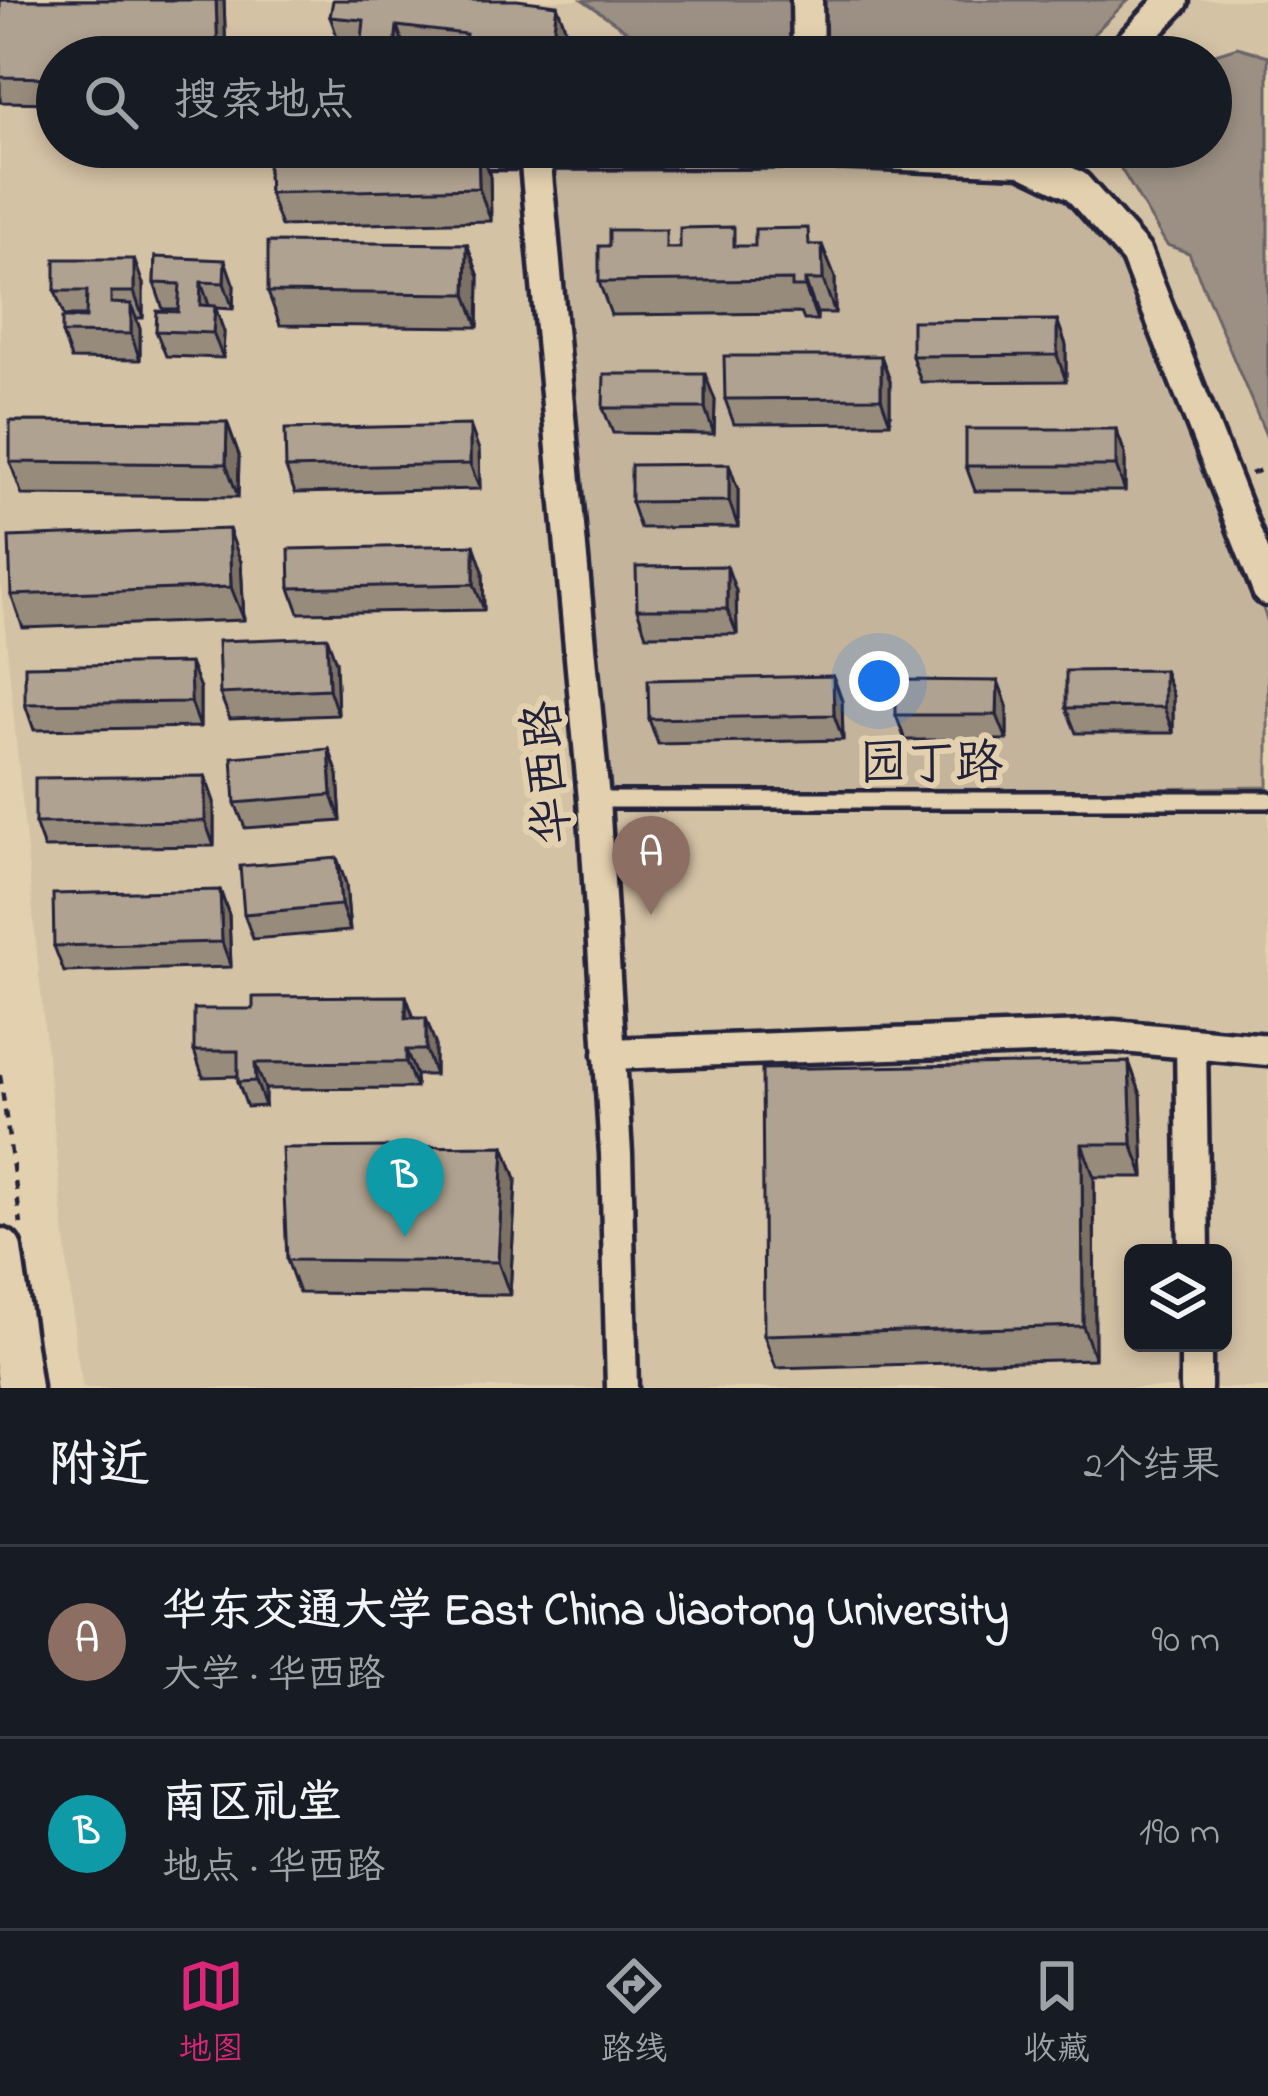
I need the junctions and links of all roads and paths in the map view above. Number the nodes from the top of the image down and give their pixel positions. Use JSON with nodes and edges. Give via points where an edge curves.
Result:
{"nodes":[{"id":1,"x":807,"y":0,"type":"edge"},
{"id":2,"x":1173,"y":0,"type":"edge"},
{"id":3,"x":808,"y":36,"type":"edge"},
{"id":4,"x":1139,"y":36,"type":"edge"},
{"id":5,"x":537,"y":168,"type":"edge"},
{"id":6,"x":1050,"y":168,"type":"edge"},
{"id":7,"x":1268,"y":590,"type":"edge"},
{"id":8,"x":593,"y":800,"type":"junction"},
{"id":9,"x":1268,"y":800,"type":"edge"},
{"id":10,"x":1191,"y":1043,"type":"junction"},
{"id":11,"x":1268,"y":1050,"type":"edge"},
{"id":12,"x":609,"y":1054,"type":"junction"},
{"id":13,"x":1194,"y":1244,"type":"edge"},
{"id":14,"x":0,"y":1250,"type":"edge"},
{"id":15,"x":1196,"y":1352,"type":"edge"},
{"id":16,"x":20,"y":1388,"type":"edge"},
{"id":17,"x":622,"y":1388,"type":"edge"},
{"id":18,"x":1196,"y":1388,"type":"edge"}],
"edges":[{"from":1,"to":3,"type":"street"},
{"from":2,"to":4,"type":"street"},
{"from":5,"to":8,"type":"street","name":"华西路"},
{"from":6,"to":7,"type":"street","via":[[1136,254]]},
{"from":8,"to":9,"type":"lane","name":"园丁路"},
{"from":8,"to":12,"type":"street","name":"华西路"},
{"from":10,"to":11,"type":"street"},
{"from":10,"to":12,"type":"street","via":[[1113,1036]]},
{"from":10,"to":13,"type":"street"},
{"from":12,"to":17,"type":"street","name":"华西路"},
{"from":14,"to":16,"type":"street"},
{"from":15,"to":18,"type":"street"}]}
